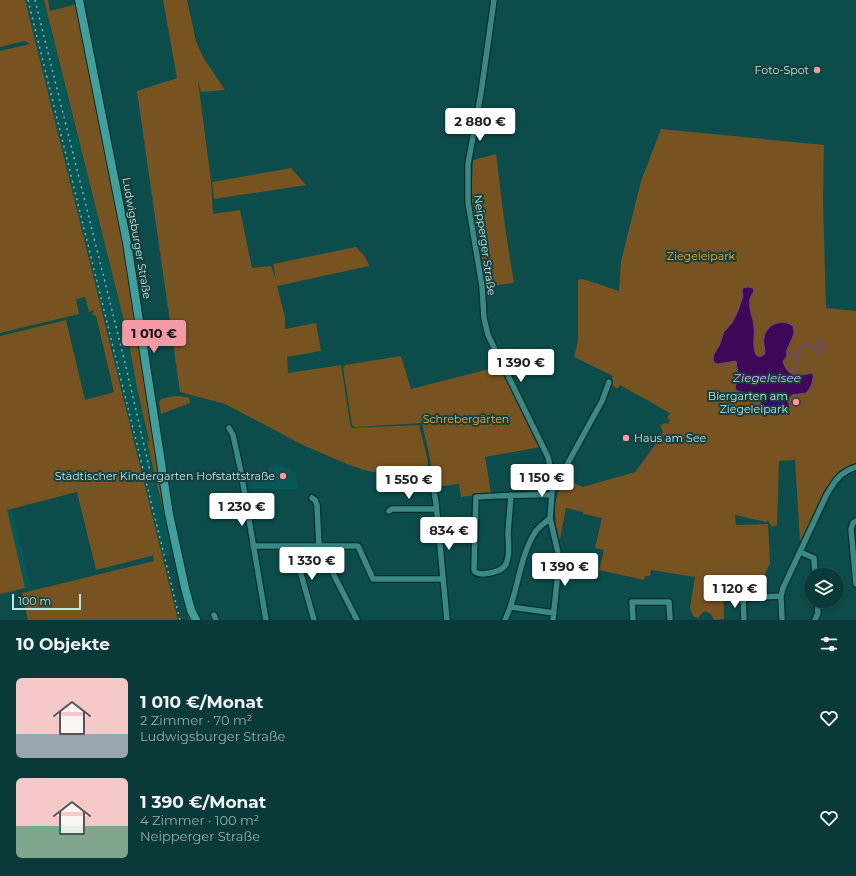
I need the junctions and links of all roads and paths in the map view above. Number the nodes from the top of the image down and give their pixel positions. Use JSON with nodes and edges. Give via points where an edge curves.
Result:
{"nodes":[{"id":1,"x":80,"y":0,"type":"edge"},
{"id":2,"x":494,"y":0,"type":"edge"},
{"id":3,"x":610,"y":382,"type":"dead end"},
{"id":4,"x":229,"y":428,"type":"dead end"},
{"id":5,"x":856,"y":467,"type":"edge"},
{"id":6,"x":553,"y":480,"type":"junction"},
{"id":7,"x":433,"y":486,"type":"dead end"},
{"id":8,"x":511,"y":495,"type":"junction"},
{"id":9,"x":551,"y":495,"type":"junction"},
{"id":10,"x":312,"y":498,"type":"dead end"},
{"id":11,"x":436,"y":509,"type":"junction"},
{"id":12,"x":388,"y":511,"type":"dead end"},
{"id":13,"x":550,"y":518,"type":"junction"},
{"id":14,"x":856,"y":521,"type":"edge"},
{"id":15,"x":253,"y":546,"type":"junction"},
{"id":16,"x":293,"y":546,"type":"junction"},
{"id":17,"x":319,"y":546,"type":"junction"},
{"id":18,"x":800,"y":552,"type":"junction"},
{"id":19,"x":815,"y":568,"type":"edge"},
{"id":20,"x":443,"y":580,"type":"junction"},
{"id":21,"x":856,"y":584,"type":"edge"},
{"id":22,"x":781,"y":596,"type":"junction"},
{"id":23,"x":511,"y":607,"type":"junction"},
{"id":24,"x":818,"y":608,"type":"edge"},
{"id":25,"x":554,"y":613,"type":"junction"},
{"id":26,"x":196,"y":620,"type":"edge"},
{"id":27,"x":266,"y":620,"type":"edge"},
{"id":28,"x":314,"y":620,"type":"edge"},
{"id":29,"x":357,"y":620,"type":"edge"},
{"id":30,"x":446,"y":620,"type":"edge"},
{"id":31,"x":505,"y":620,"type":"edge"},
{"id":32,"x":553,"y":620,"type":"edge"},
{"id":33,"x":633,"y":620,"type":"edge"},
{"id":34,"x":670,"y":620,"type":"edge"},
{"id":35,"x":744,"y":620,"type":"edge"},
{"id":36,"x":782,"y":620,"type":"edge"},
{"id":37,"x":815,"y":620,"type":"edge"}],
"edges":[{"from":1,"to":26,"type":"main road","name":"Ludwigsburger Straße","via":[[129,253],[169,514],[185,588]]},
{"from":2,"to":6,"type":"street","name":"Neipperger Straße","via":[[468,164],[468,202],[488,335],[548,457]]},
{"from":3,"to":6,"type":"street","via":[[563,472]]},
{"from":4,"to":15,"type":"street","via":[[240,464]]},
{"from":5,"to":18,"type":"street","via":[[843,473],[836,480]]},
{"from":6,"to":9,"type":"street","name":"Neipperger Straße"},
{"from":7,"to":11,"type":"street"},
{"from":8,"to":8,"type":"street","via":[[475,498],[474,569],[478,574],[498,571],[506,563]]},
{"from":8,"to":9,"type":"street"},
{"from":9,"to":13,"type":"street","name":"Neipperger Straße"},
{"from":10,"to":17,"type":"street","via":[[317,505]]},
{"from":11,"to":12,"type":"street","via":[[392,508]]},
{"from":11,"to":20,"type":"street"},
{"from":13,"to":23,"type":"street","via":[[537,530],[524,557]]},
{"from":13,"to":25,"type":"street","name":"Neipperger Straße","via":[[558,553]]},
{"from":14,"to":21,"type":"street","via":[[851,529]]},
{"from":15,"to":16,"type":"street"},
{"from":15,"to":27,"type":"street"},
{"from":16,"to":17,"type":"street"},
{"from":16,"to":28,"type":"street"},
{"from":17,"to":20,"type":"street","via":[[358,546],[373,579]]},
{"from":17,"to":29,"type":"street"},
{"from":18,"to":19,"type":"street","via":[[814,558]]},
{"from":18,"to":22,"type":"street"},
{"from":20,"to":30,"type":"street"},
{"from":22,"to":35,"type":"street","via":[[743,598]]},
{"from":22,"to":36,"type":"street"},
{"from":23,"to":25,"type":"street"},
{"from":23,"to":31,"type":"street"},
{"from":24,"to":37,"type":"street"},
{"from":25,"to":32,"type":"street","name":"Neipperger Straße"},
{"from":33,"to":34,"type":"street","via":[[632,602],[669,602]]}]}
